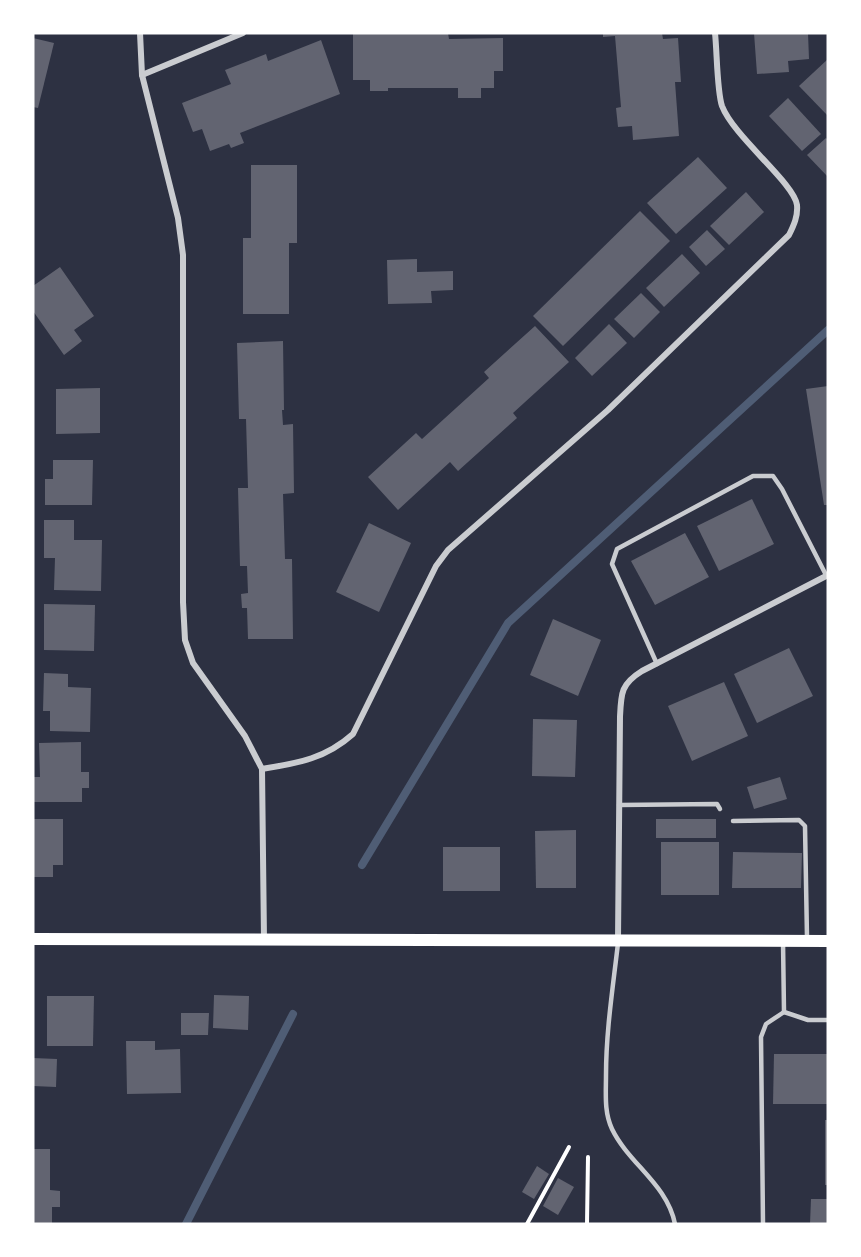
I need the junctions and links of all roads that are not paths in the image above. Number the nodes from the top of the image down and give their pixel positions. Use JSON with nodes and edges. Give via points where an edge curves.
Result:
{"nodes":[{"id":1,"x":140,"y":33,"type":"edge"},
{"id":2,"x":243,"y":33,"type":"edge"},
{"id":3,"x":715,"y":33,"type":"edge"},
{"id":4,"x":142,"y":75,"type":"junction"},
{"id":5,"x":827,"y":575,"type":"edge"},
{"id":6,"x":657,"y":663,"type":"junction"},
{"id":7,"x":262,"y":769,"type":"junction"},
{"id":8,"x":619,"y":806,"type":"junction"},
{"id":9,"x":720,"y":809,"type":"dead end"},
{"id":10,"x":733,"y":820,"type":"dead end"},
{"id":11,"x":33,"y":939,"type":"edge"},
{"id":12,"x":264,"y":940,"type":"junction"},
{"id":13,"x":618,"y":940,"type":"junction"},
{"id":14,"x":783,"y":941,"type":"junction"},
{"id":15,"x":807,"y":941,"type":"junction"},
{"id":16,"x":828,"y":941,"type":"edge"},
{"id":17,"x":784,"y":1012,"type":"junction"},
{"id":18,"x":828,"y":1020,"type":"edge"},
{"id":19,"x":675,"y":1224,"type":"edge"},
{"id":20,"x":763,"y":1224,"type":"edge"}],
"edges":[{"from":1,"to":4,"type":"street"},
{"from":2,"to":4,"type":"street"},
{"from":3,"to":7,"type":"street","via":[[722,105],[734,128],[797,202],[797,218],[789,235],[608,410],[448,550],[436,566],[353,735],[339,747],[304,762]]},
{"from":4,"to":7,"type":"street","via":[[178,218],[183,255],[185,640],[192,663],[245,736]]},
{"from":5,"to":6,"type":"street"},
{"from":5,"to":6,"type":"lane","via":[[773,476],[753,476],[618,549],[612,564]]},
{"from":6,"to":8,"type":"street","via":[[629,679],[621,693]]},
{"from":7,"to":12,"type":"street"},
{"from":8,"to":9,"type":"lane","via":[[717,804]]},
{"from":8,"to":13,"type":"street"},
{"from":10,"to":15,"type":"lane","via":[[799,820],[805,826]]},
{"from":11,"to":12,"type":"main road"},
{"from":12,"to":13,"type":"main road"},
{"from":13,"to":14,"type":"main road"},
{"from":13,"to":19,"type":"lane","via":[[606,1042],[606,1109],[612,1130],[665,1197]]},
{"from":14,"to":15,"type":"main road"},
{"from":14,"to":17,"type":"lane"},
{"from":15,"to":16,"type":"main road"},
{"from":17,"to":18,"type":"lane","via":[[808,1020]]},
{"from":17,"to":20,"type":"lane","via":[[766,1024],[761,1037]]}]}
